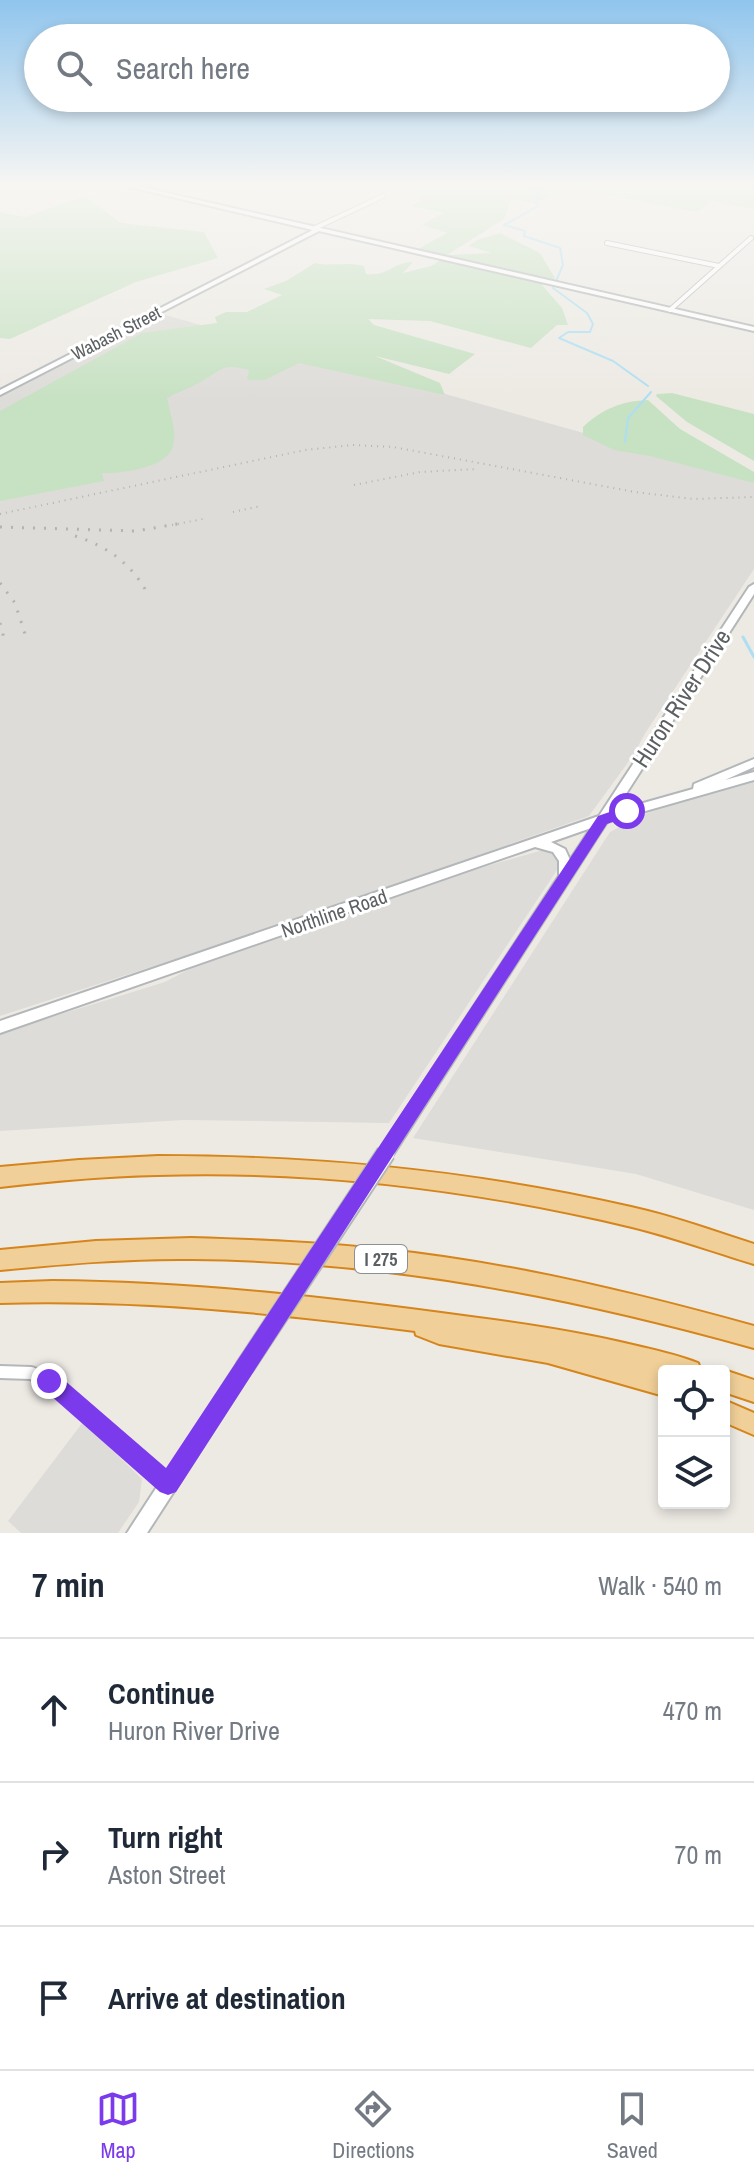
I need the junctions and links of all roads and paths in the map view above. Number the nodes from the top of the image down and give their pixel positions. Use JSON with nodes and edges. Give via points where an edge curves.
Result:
{"nodes":[{"id":1,"x":262,"y":257,"type":"edge"},
{"id":2,"x":436,"y":257,"type":"edge"},
{"id":3,"x":673,"y":257,"type":"edge"},
{"id":4,"x":730,"y":257,"type":"edge"},
{"id":5,"x":719,"y":266,"type":"junction"},
{"id":6,"x":670,"y":310,"type":"junction"},
{"id":7,"x":754,"y":329,"type":"edge"},
{"id":8,"x":0,"y":393,"type":"edge"},
{"id":9,"x":754,"y":587,"type":"edge"},
{"id":10,"x":754,"y":763,"type":"edge"},
{"id":11,"x":754,"y":776,"type":"edge"},
{"id":12,"x":669,"y":801,"type":"junction"},
{"id":13,"x":602,"y":820,"type":"junction"},
{"id":14,"x":533,"y":844,"type":"junction"},
{"id":15,"x":565,"y":879,"type":"junction"},
{"id":16,"x":0,"y":1027,"type":"edge"},
{"id":17,"x":0,"y":1177,"type":"edge"},
{"id":18,"x":720,"y":1244,"type":"junction"},
{"id":19,"x":754,"y":1244,"type":"edge"},
{"id":20,"x":754,"y":1254,"type":"edge"},
{"id":21,"x":0,"y":1260,"type":"edge"},
{"id":22,"x":0,"y":1293,"type":"edge"},
{"id":23,"x":406,"y":1319,"type":"junction"},
{"id":24,"x":754,"y":1337,"type":"edge"},
{"id":25,"x":663,"y":1365,"type":"edge"},
{"id":26,"x":0,"y":1372,"type":"edge"},
{"id":27,"x":658,"y":1383,"type":"edge"},
{"id":28,"x":730,"y":1383,"type":"edge"},
{"id":29,"x":754,"y":1391,"type":"edge"},
{"id":30,"x":730,"y":1414,"type":"edge"},
{"id":31,"x":754,"y":1424,"type":"edge"},
{"id":32,"x":168,"y":1484,"type":"junction"},
{"id":33,"x":136,"y":1533,"type":"edge"}],
"edges":[{"from":1,"to":8,"type":"street","name":"Wabash Street"},
{"from":2,"to":6,"type":"street"},
{"from":3,"to":5,"type":"street"},
{"from":4,"to":5,"type":"street"},
{"from":5,"to":6,"type":"street"},
{"from":6,"to":7,"type":"street"},
{"from":9,"to":13,"type":"street","name":"Huron River Drive"},
{"from":10,"to":12,"type":"street","name":"Northline Road"},
{"from":11,"to":12,"type":"street","name":"Northline Road"},
{"from":12,"to":13,"type":"street","name":"Northline Road"},
{"from":13,"to":14,"type":"street","name":"Northline Road"},
{"from":13,"to":15,"type":"street","name":"Huron River Drive"},
{"from":14,"to":15,"type":"street","via":[[562,852]]},
{"from":14,"to":16,"type":"street","name":"Northline Road"},
{"from":15,"to":32,"type":"street","name":"Huron River Drive","bridge":true},
{"from":17,"to":18,"type":"highway","via":[[143,1167],[309,1170],[479,1186],[636,1218]]},
{"from":18,"to":19,"type":"highway"},
{"from":18,"to":20,"type":"highway"},
{"from":21,"to":24,"type":"highway","number":"I 275","via":[[225,1248],[410,1261],[583,1291]]},
{"from":22,"to":23,"type":"highway","via":[[153,1295]]},
{"from":23,"to":25,"type":"highway","via":[[516,1333]]},
{"from":23,"to":27,"type":"highway","via":[[439,1333],[548,1352]]},
{"from":26,"to":32,"type":"street","via":[[31,1373],[49,1381]]},
{"from":28,"to":29,"type":"highway"},
{"from":30,"to":31,"type":"highway"},
{"from":32,"to":33,"type":"street","name":"Huron River Drive"}]}
